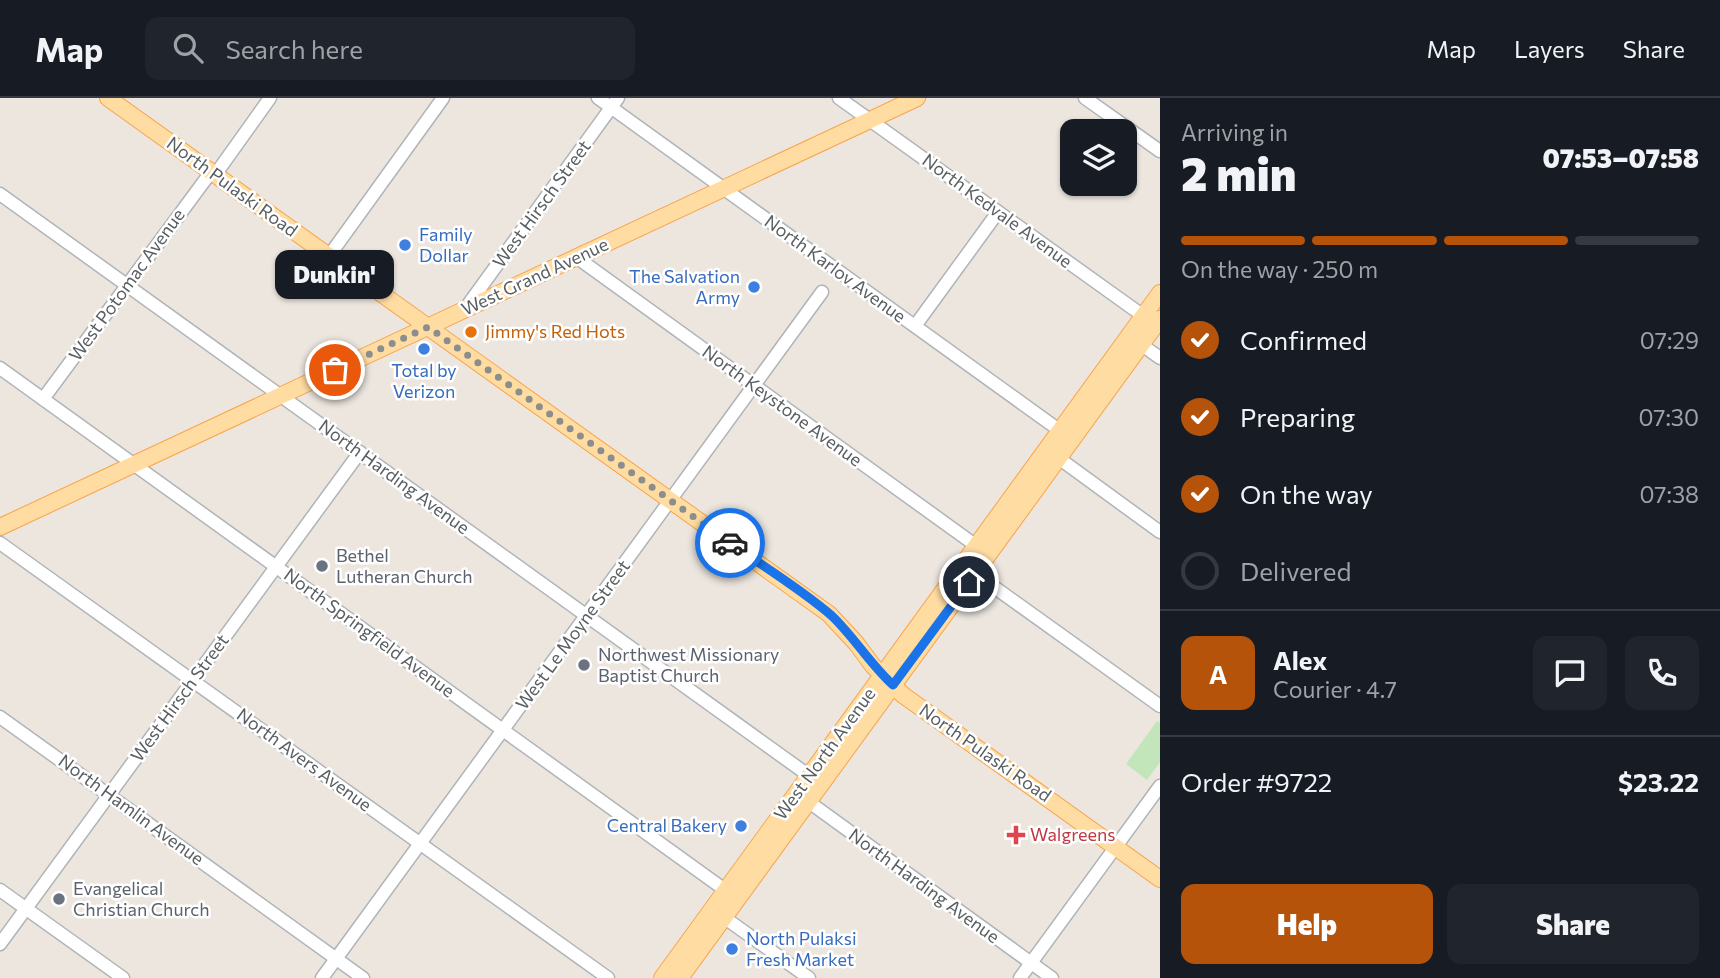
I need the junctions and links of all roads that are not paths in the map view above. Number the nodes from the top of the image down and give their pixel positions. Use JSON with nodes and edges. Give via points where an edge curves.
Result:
{"nodes":[{"id":1,"x":108,"y":98,"type":"edge"},
{"id":2,"x":270,"y":98,"type":"edge"},
{"id":3,"x":443,"y":98,"type":"edge"},
{"id":4,"x":598,"y":98,"type":"edge"},
{"id":5,"x":839,"y":98,"type":"edge"},
{"id":6,"x":917,"y":98,"type":"edge"},
{"id":7,"x":1085,"y":98,"type":"edge"},
{"id":8,"x":615,"y":103,"type":"edge"},
{"id":9,"x":870,"y":120,"type":"junction"},
{"id":10,"x":1160,"y":151,"type":"edge"},
{"id":11,"x":213,"y":173,"type":"junction"},
{"id":12,"x":724,"y":188,"type":"junction"},
{"id":13,"x":0,"y":194,"type":"edge"},
{"id":14,"x":998,"y":212,"type":"junction"},
{"id":15,"x":329,"y":256,"type":"junction"},
{"id":16,"x":576,"y":257,"type":"junction"},
{"id":17,"x":127,"y":285,"type":"junction"},
{"id":18,"x":822,"y":292,"type":"dead end"},
{"id":19,"x":1160,"y":293,"type":"edge"},
{"id":20,"x":465,"y":310,"type":"junction"},
{"id":21,"x":1153,"y":320,"type":"edge"},
{"id":22,"x":915,"y":326,"type":"junction"},
{"id":23,"x":428,"y":327,"type":"junction"},
{"id":24,"x":1135,"y":340,"type":"junction"},
{"id":25,"x":1160,"y":358,"type":"edge"},
{"id":26,"x":0,"y":368,"type":"edge"},
{"id":27,"x":753,"y":385,"type":"junction"},
{"id":28,"x":281,"y":396,"type":"junction"},
{"id":29,"x":43,"y":399,"type":"junction"},
{"id":30,"x":1066,"y":435,"type":"junction"},
{"id":31,"x":360,"y":453,"type":"junction"},
{"id":32,"x":1052,"y":454,"type":"junction"},
{"id":33,"x":134,"y":465,"type":"junction"},
{"id":34,"x":671,"y":501,"type":"junction"},
{"id":35,"x":0,"y":527,"type":"edge"},
{"id":36,"x":1160,"y":532,"type":"edge"},
{"id":37,"x":0,"y":543,"type":"edge"},
{"id":38,"x":982,"y":551,"type":"junction"},
{"id":39,"x":276,"y":567,"type":"junction"},
{"id":40,"x":969,"y":569,"type":"junction"},
{"id":41,"x":587,"y":616,"type":"junction"},
{"id":42,"x":888,"y":680,"type":"junction"},
{"id":43,"x":193,"y":681,"type":"junction"},
{"id":44,"x":1160,"y":706,"type":"edge"},
{"id":45,"x":0,"y":716,"type":"edge"},
{"id":46,"x":503,"y":730,"type":"junction"},
{"id":47,"x":815,"y":780,"type":"junction"},
{"id":48,"x":1160,"y":786,"type":"edge"},
{"id":49,"x":109,"y":795,"type":"junction"},
{"id":50,"x":802,"y":797,"type":"junction"},
{"id":51,"x":420,"y":844,"type":"junction"},
{"id":52,"x":1116,"y":847,"type":"junction"},
{"id":53,"x":1160,"y":879,"type":"edge"},
{"id":54,"x":0,"y":890,"type":"edge"},
{"id":55,"x":732,"y":895,"type":"junction"},
{"id":56,"x":26,"y":908,"type":"junction"},
{"id":57,"x":718,"y":913,"type":"junction"},
{"id":58,"x":0,"y":944,"type":"edge"},
{"id":59,"x":336,"y":959,"type":"junction"},
{"id":60,"x":1031,"y":963,"type":"junction"},
{"id":61,"x":123,"y":978,"type":"edge"},
{"id":62,"x":322,"y":978,"type":"edge"},
{"id":63,"x":363,"y":978,"type":"edge"},
{"id":64,"x":608,"y":978,"type":"edge"},
{"id":65,"x":662,"y":978,"type":"edge"},
{"id":66,"x":680,"y":978,"type":"edge"},
{"id":67,"x":809,"y":978,"type":"edge"},
{"id":68,"x":1020,"y":978,"type":"edge"},
{"id":69,"x":1052,"y":978,"type":"edge"}],
"edges":[{"from":1,"to":11,"type":"main road","name":"North Pulaski Road"},
{"from":2,"to":11,"type":"street","name":"West Potomac Avenue"},
{"from":3,"to":15,"type":"street"},
{"from":4,"to":8,"type":"street","name":"North Karlov Avenue"},
{"from":5,"to":9,"type":"street","name":"North Kedvale Avenue"},
{"from":6,"to":9,"type":"main road","name":"West Grand Avenue"},
{"from":7,"to":10,"type":"street"},
{"from":8,"to":12,"type":"street","name":"North Karlov Avenue"},
{"from":8,"to":20,"type":"street","name":"West Hirsch Street"},
{"from":9,"to":12,"type":"main road","name":"West Grand Avenue"},
{"from":9,"to":14,"type":"street","name":"North Kedvale Avenue"},
{"from":11,"to":15,"type":"main road","name":"North Pulaski Road"},
{"from":11,"to":17,"type":"street","name":"West Potomac Avenue"},
{"from":12,"to":16,"type":"main road","name":"West Grand Avenue"},
{"from":12,"to":22,"type":"street","name":"North Karlov Avenue"},
{"from":13,"to":17,"type":"street","name":"North Harding Avenue"},
{"from":14,"to":21,"type":"street","name":"North Kedvale Avenue"},
{"from":14,"to":22,"type":"street"},
{"from":15,"to":23,"type":"main road","name":"North Pulaski Road"},
{"from":16,"to":20,"type":"main road","name":"West Grand Avenue"},
{"from":16,"to":27,"type":"street","name":"North Keystone Avenue"},
{"from":17,"to":28,"type":"street","name":"North Harding Avenue"},
{"from":17,"to":29,"type":"street","name":"West Potomac Avenue"},
{"from":18,"to":27,"type":"street","name":"West Le Moyne Street"},
{"from":19,"to":21,"type":"main road","name":"West North Avenue"},
{"from":20,"to":23,"type":"main road","name":"West Grand Avenue"},
{"from":21,"to":24,"type":"main road","name":"West North Avenue"},
{"from":22,"to":30,"type":"street","name":"North Karlov Avenue"},
{"from":23,"to":28,"type":"main road","name":"West Grand Avenue"},
{"from":23,"to":34,"type":"main road","name":"North Pulaski Road"},
{"from":24,"to":25,"type":"street"},
{"from":24,"to":30,"type":"main road","name":"West North Avenue"},
{"from":26,"to":29,"type":"street","name":"North Springfield Avenue"},
{"from":27,"to":34,"type":"street","name":"West Le Moyne Street"},
{"from":27,"to":38,"type":"street","name":"North Keystone Avenue"},
{"from":28,"to":31,"type":"street","name":"North Harding Avenue"},
{"from":28,"to":33,"type":"main road","name":"West Grand Avenue"},
{"from":29,"to":33,"type":"street","name":"North Springfield Avenue"},
{"from":30,"to":32,"type":"main road","name":"West North Avenue"},
{"from":31,"to":39,"type":"street","name":"West Hirsch Street"},
{"from":31,"to":41,"type":"street","name":"North Harding Avenue"},
{"from":32,"to":36,"type":"street"},
{"from":32,"to":38,"type":"main road","name":"West North Avenue"},
{"from":33,"to":35,"type":"main road","name":"West Grand Avenue"},
{"from":33,"to":39,"type":"street","name":"North Springfield Avenue"},
{"from":34,"to":41,"type":"street","name":"West Le Moyne Street"},
{"from":34,"to":42,"type":"main road","name":"North Pulaski Road","via":[[829,614]]},
{"from":37,"to":43,"type":"street","name":"North Avers Avenue"},
{"from":38,"to":40,"type":"main road","name":"West North Avenue"},
{"from":39,"to":43,"type":"street","name":"West Hirsch Street"},
{"from":39,"to":46,"type":"street","name":"North Springfield Avenue"},
{"from":40,"to":42,"type":"main road","name":"West North Avenue"},
{"from":40,"to":44,"type":"street"},
{"from":41,"to":46,"type":"street","name":"West Le Moyne Street"},
{"from":41,"to":47,"type":"street","name":"North Harding Avenue"},
{"from":42,"to":47,"type":"main road","name":"West North Avenue"},
{"from":42,"to":52,"type":"main road","name":"North Pulaski Road","via":[[942,724]]},
{"from":43,"to":49,"type":"street","name":"West Hirsch Street"},
{"from":43,"to":51,"type":"street","name":"North Avers Avenue"},
{"from":45,"to":49,"type":"street","name":"North Hamlin Avenue"},
{"from":46,"to":51,"type":"street","name":"West Le Moyne Street"},
{"from":46,"to":55,"type":"street","name":"North Springfield Avenue"},
{"from":47,"to":50,"type":"main road","name":"West North Avenue"},
{"from":48,"to":52,"type":"street"},
{"from":49,"to":56,"type":"street","name":"West Hirsch Street"},
{"from":49,"to":59,"type":"street","name":"North Hamlin Avenue"},
{"from":50,"to":55,"type":"main road","name":"West North Avenue"},
{"from":50,"to":60,"type":"street","name":"North Harding Avenue"},
{"from":51,"to":59,"type":"street","name":"West Le Moyne Street"},
{"from":51,"to":64,"type":"street","name":"North Avers Avenue"},
{"from":52,"to":53,"type":"main road","name":"North Pulaski Road"},
{"from":52,"to":60,"type":"street"},
{"from":54,"to":56,"type":"street"},
{"from":55,"to":57,"type":"main road","name":"West North Avenue"},
{"from":56,"to":58,"type":"street","name":"West Hirsch Street"},
{"from":56,"to":61,"type":"street"},
{"from":57,"to":65,"type":"main road","name":"West North Avenue"},
{"from":57,"to":66,"type":"main road","name":"West North Avenue"},
{"from":57,"to":67,"type":"street"},
{"from":59,"to":62,"type":"street","name":"West Le Moyne Street"},
{"from":59,"to":63,"type":"street","name":"North Hamlin Avenue"},
{"from":60,"to":68,"type":"street"},
{"from":60,"to":69,"type":"street","name":"North Harding Avenue"}]}
